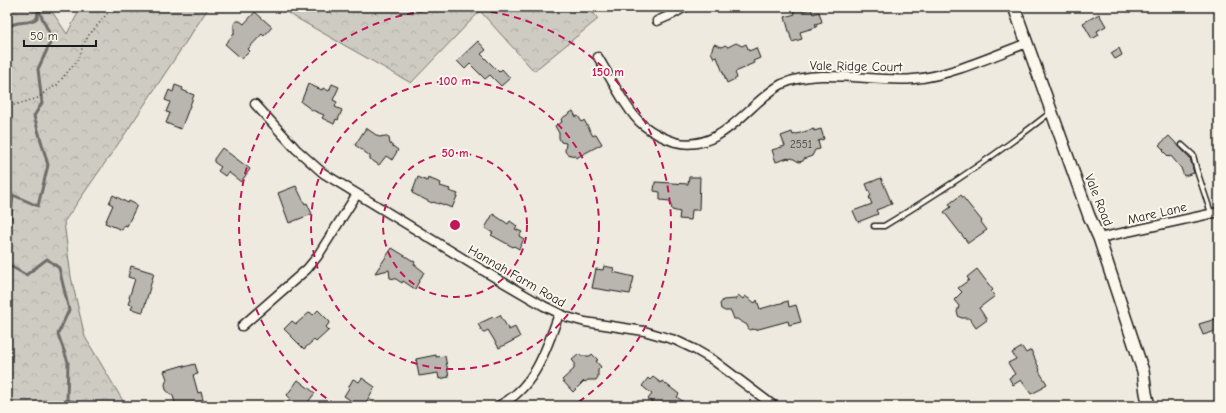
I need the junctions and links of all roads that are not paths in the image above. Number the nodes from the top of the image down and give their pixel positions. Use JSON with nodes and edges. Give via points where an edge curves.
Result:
{"nodes":[{"id":1,"x":685,"y":7,"type":"edge"},
{"id":2,"x":1014,"y":7,"type":"edge"},
{"id":3,"x":657,"y":21,"type":"dead end"},
{"id":4,"x":1027,"y":44,"type":"junction"},
{"id":5,"x":598,"y":57,"type":"dead end"},
{"id":6,"x":255,"y":104,"type":"dead end"},
{"id":7,"x":1051,"y":112,"type":"junction"},
{"id":8,"x":1182,"y":145,"type":"dead end"},
{"id":9,"x":357,"y":194,"type":"junction"},
{"id":10,"x":1215,"y":213,"type":"edge"},
{"id":11,"x":874,"y":226,"type":"dead end"},
{"id":12,"x":1099,"y":238,"type":"junction"},
{"id":13,"x":559,"y":314,"type":"junction"},
{"id":14,"x":242,"y":326,"type":"dead end"},
{"id":15,"x":498,"y":406,"type":"edge"},
{"id":16,"x":774,"y":406,"type":"edge"},
{"id":17,"x":1150,"y":406,"type":"edge"}],
"edges":[{"from":1,"to":3,"type":"street"},
{"from":2,"to":4,"type":"main road","name":"Vale Road"},
{"from":4,"to":5,"type":"street","name":"Vale Ridge Court","via":[[949,71],[914,79],[822,76],[801,78],[781,85],[731,127],[718,136],[700,143],[676,142],[658,136],[642,124]]},
{"from":4,"to":7,"type":"main road","name":"Vale Road"},
{"from":6,"to":9,"type":"street","name":"Hannah Farm Road","via":[[311,164]]},
{"from":7,"to":11,"type":"lane","via":[[947,188],[884,226]]},
{"from":7,"to":12,"type":"main road","name":"Vale Road"},
{"from":8,"to":10,"type":"lane","via":[[1193,155]]},
{"from":9,"to":13,"type":"street","name":"Hannah Farm Road"},
{"from":9,"to":14,"type":"street","via":[[318,257]]},
{"from":10,"to":12,"type":"street","name":"Mare Lane"},
{"from":12,"to":17,"type":"main road","name":"Vale Road","via":[[1143,371]]},
{"from":13,"to":15,"type":"street","via":[[529,382],[509,401]]},
{"from":13,"to":16,"type":"street","name":"Hannah Farm Road","via":[[675,340],[712,360]]}]}
